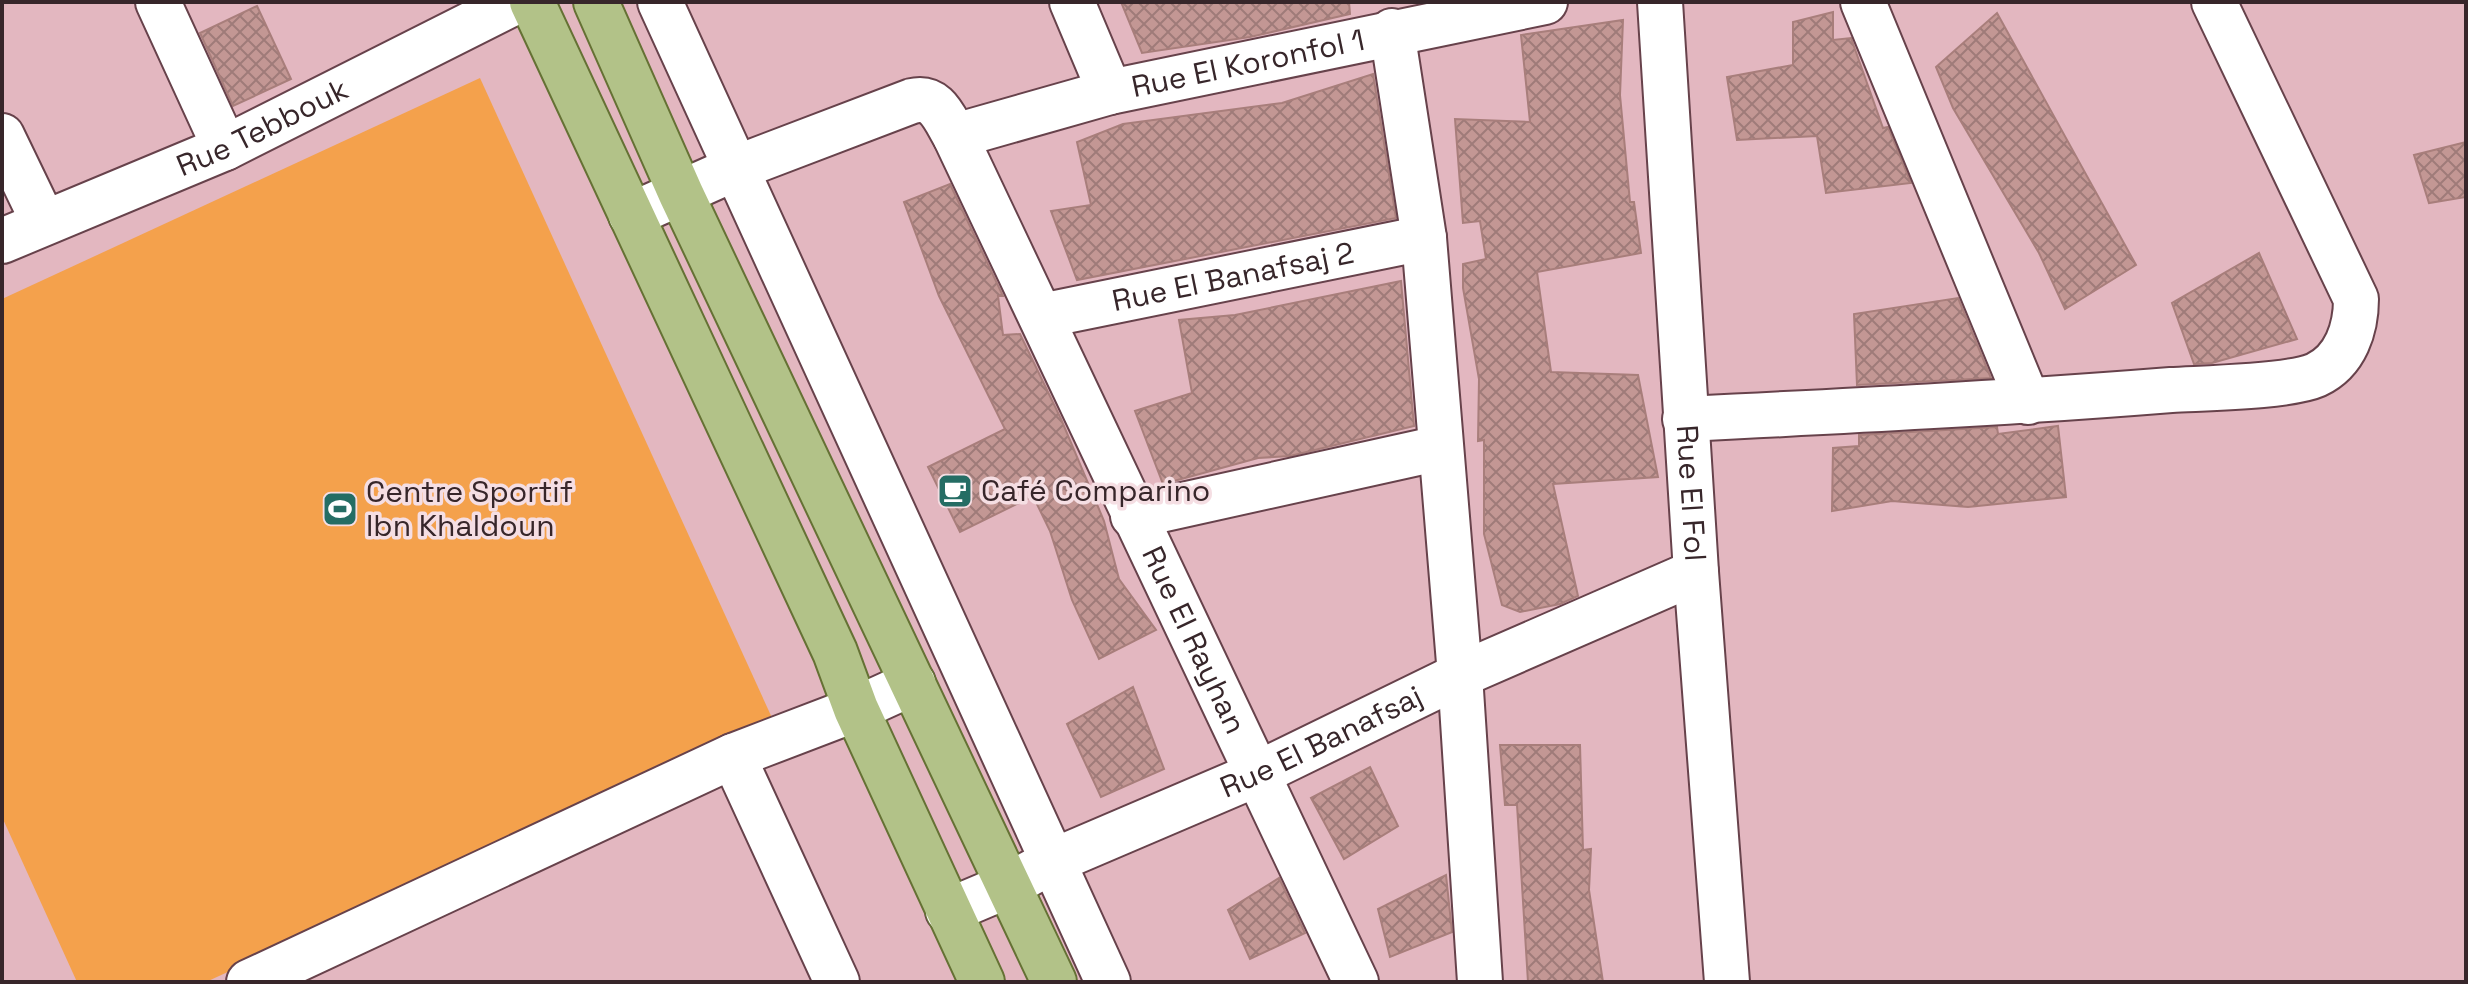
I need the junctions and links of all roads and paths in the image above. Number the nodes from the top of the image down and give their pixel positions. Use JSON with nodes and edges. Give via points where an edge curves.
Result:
{"nodes":[{"id":1,"x":158,"y":2,"type":"edge"},
{"id":2,"x":515,"y":2,"type":"edge"},
{"id":3,"x":532,"y":2,"type":"edge"},
{"id":4,"x":596,"y":2,"type":"edge"},
{"id":5,"x":660,"y":2,"type":"edge"},
{"id":6,"x":1072,"y":2,"type":"edge"},
{"id":7,"x":1545,"y":2,"type":"edge"},
{"id":8,"x":1660,"y":2,"type":"edge"},
{"id":9,"x":1863,"y":2,"type":"edge"},
{"id":10,"x":2214,"y":2,"type":"edge"},
{"id":11,"x":1392,"y":31,"type":"junction"},
{"id":12,"x":1110,"y":92,"type":"junction"},
{"id":13,"x":2,"y":136,"type":"edge"},
{"id":14,"x":955,"y":136,"type":"junction"},
{"id":15,"x":225,"y":148,"type":"junction"},
{"id":16,"x":736,"y":168,"type":"junction"},
{"id":17,"x":681,"y":194,"type":"junction"},
{"id":18,"x":631,"y":215,"type":"junction"},
{"id":19,"x":43,"y":221,"type":"junction"},
{"id":20,"x":1424,"y":238,"type":"junction"},
{"id":21,"x":2,"y":241,"type":"edge"},
{"id":22,"x":1041,"y":316,"type":"junction"},
{"id":23,"x":2028,"y":402,"type":"junction"},
{"id":24,"x":1685,"y":419,"type":"junction"},
{"id":25,"x":1440,"y":448,"type":"junction"},
{"id":26,"x":1133,"y":516,"type":"junction"},
{"id":27,"x":1696,"y":572,"type":"junction"},
{"id":28,"x":1460,"y":675,"type":"junction"},
{"id":29,"x":913,"y":683,"type":"junction"},
{"id":30,"x":856,"y":709,"type":"junction"},
{"id":31,"x":733,"y":756,"type":"junction"},
{"id":32,"x":1257,"y":774,"type":"junction"},
{"id":33,"x":1051,"y":862,"type":"junction"},
{"id":34,"x":1007,"y":886,"type":"junction"},
{"id":35,"x":948,"y":911,"type":"junction"},
{"id":36,"x":249,"y":982,"type":"edge"},
{"id":37,"x":837,"y":982,"type":"edge"},
{"id":38,"x":982,"y":982,"type":"edge"},
{"id":39,"x":1054,"y":982,"type":"edge"},
{"id":40,"x":1108,"y":982,"type":"edge"},
{"id":41,"x":1356,"y":982,"type":"edge"},
{"id":42,"x":1480,"y":982,"type":"edge"},
{"id":43,"x":1727,"y":982,"type":"edge"}],
"edges":[{"from":1,"to":15,"type":"street"},
{"from":2,"to":15,"type":"street","name":"Rue Tebbouk"},
{"from":3,"to":18,"type":"main road"},
{"from":4,"to":17,"type":"main road"},
{"from":5,"to":16,"type":"street"},
{"from":6,"to":12,"type":"street"},
{"from":7,"to":11,"type":"street","name":"Rue El Koronfol 1"},
{"from":8,"to":24,"type":"street","name":"Rue El Fol"},
{"from":9,"to":23,"type":"street"},
{"from":10,"to":23,"type":"street","via":[[2356,299],[2356,322],[2348,340],[2340,357],[2316,375]]},
{"from":11,"to":12,"type":"street","name":"Rue El Koronfol 1"},
{"from":11,"to":20,"type":"street"},
{"from":12,"to":14,"type":"street","name":"Rue El Koronfol 1"},
{"from":13,"to":19,"type":"street"},
{"from":14,"to":16,"type":"street","name":"Rue El Rayhan","via":[[936,104],[912,101]]},
{"from":14,"to":22,"type":"street","name":"Rue El Rayhan"},
{"from":15,"to":19,"type":"street","name":"Rue Tebbouk"},
{"from":16,"to":17,"type":"street"},
{"from":16,"to":33,"type":"street"},
{"from":17,"to":18,"type":"street"},
{"from":17,"to":29,"type":"main road"},
{"from":18,"to":30,"type":"main road","via":[[835,652]]},
{"from":19,"to":21,"type":"street","name":"Rue Tebbouk"},
{"from":20,"to":22,"type":"street","name":"Rue El Banafsaj 2"},
{"from":20,"to":25,"type":"street"},
{"from":22,"to":26,"type":"street","name":"Rue El Rayhan"},
{"from":23,"to":24,"type":"street"},
{"from":24,"to":27,"type":"street","name":"Rue El Fol"},
{"from":25,"to":26,"type":"street"},
{"from":25,"to":28,"type":"street"},
{"from":26,"to":32,"type":"street","name":"Rue El Rayhan"},
{"from":27,"to":28,"type":"street","name":"Rue El Banafsaj"},
{"from":27,"to":43,"type":"street","name":"Rue El Fol"},
{"from":28,"to":32,"type":"street","name":"Rue El Banafsaj"},
{"from":28,"to":42,"type":"street"},
{"from":29,"to":30,"type":"street"},
{"from":29,"to":34,"type":"main road"},
{"from":30,"to":31,"type":"street"},
{"from":30,"to":35,"type":"main road"},
{"from":31,"to":36,"type":"street"},
{"from":31,"to":37,"type":"street"},
{"from":32,"to":33,"type":"street","name":"Rue El Banafsaj"},
{"from":32,"to":41,"type":"street","name":"Rue El Rayhan"},
{"from":33,"to":34,"type":"street","name":"Rue El Banafsaj"},
{"from":33,"to":40,"type":"street"},
{"from":34,"to":35,"type":"street","name":"Rue El Banafsaj"},
{"from":34,"to":39,"type":"main road"},
{"from":35,"to":38,"type":"main road"}]}
